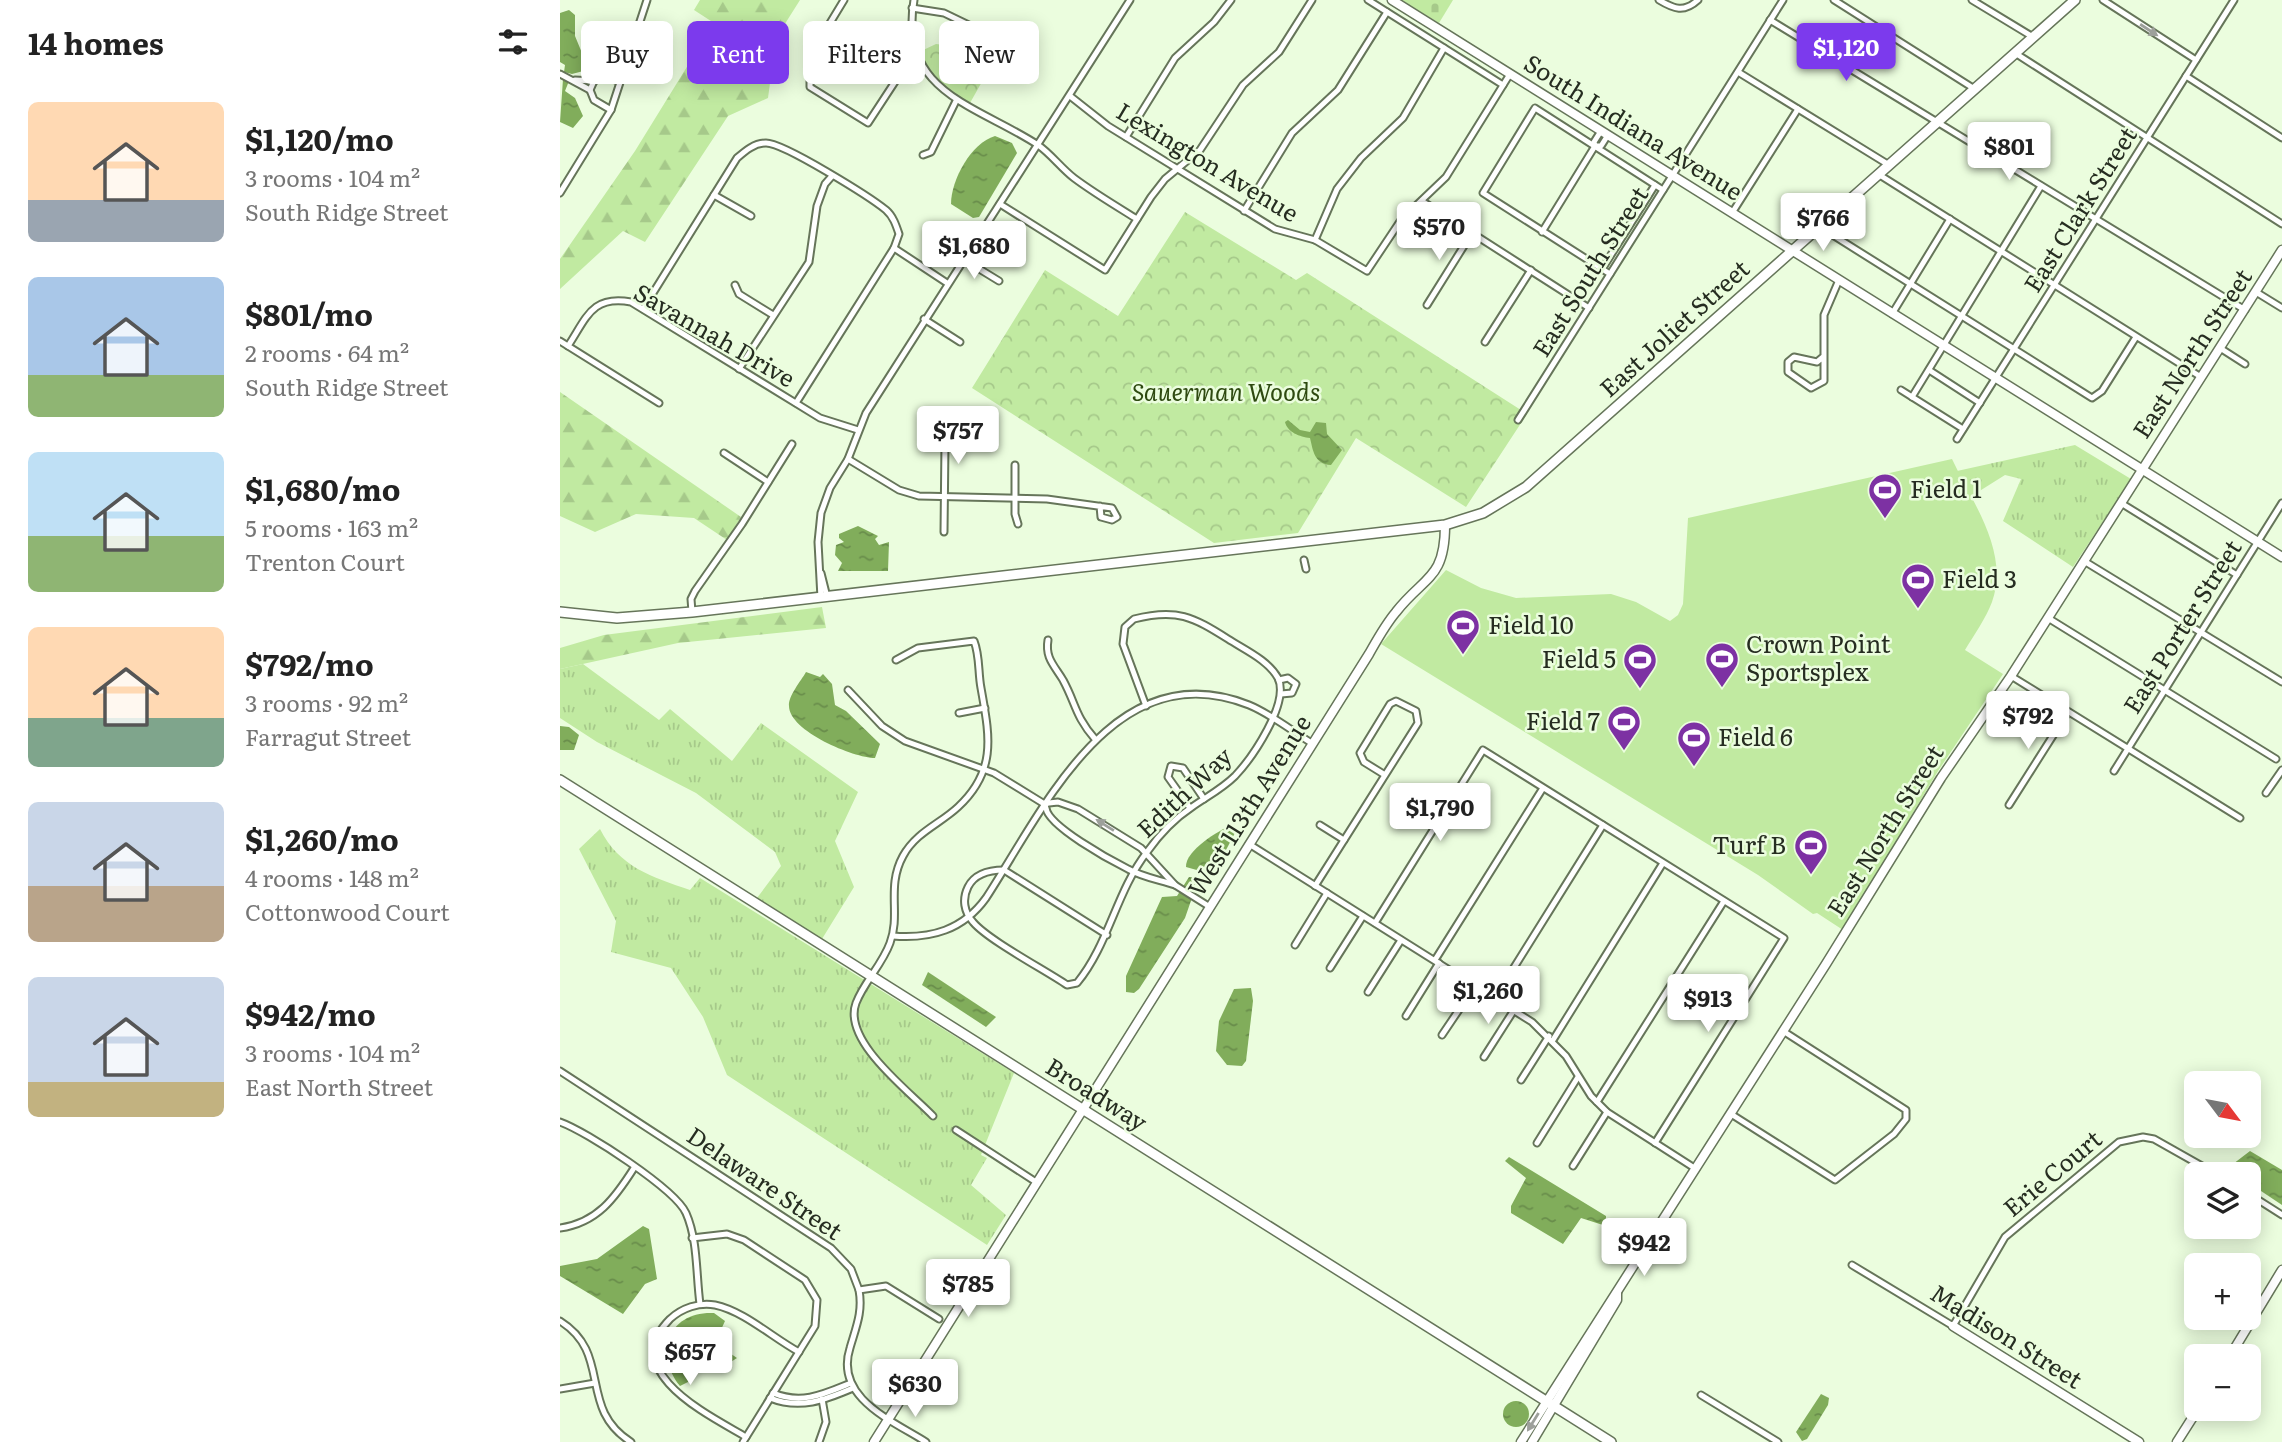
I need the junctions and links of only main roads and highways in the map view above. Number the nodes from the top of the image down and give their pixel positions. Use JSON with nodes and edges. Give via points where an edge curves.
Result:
{"nodes":[{"id":1,"x":2075,"y":0,"type":"edge"},
{"id":2,"x":560,"y":612,"type":"edge"},
{"id":3,"x":560,"y":780,"type":"edge"},
{"id":4,"x":1612,"y":1442,"type":"edge"}],
"edges":[{"from":1,"to":2,"type":"main road","name":"East Joliet Street","via":[[1526,487],[1483,513],[1445,525],[692,612],[617,618]]},
{"from":3,"to":4,"type":"main road","name":"Broadway"}]}
